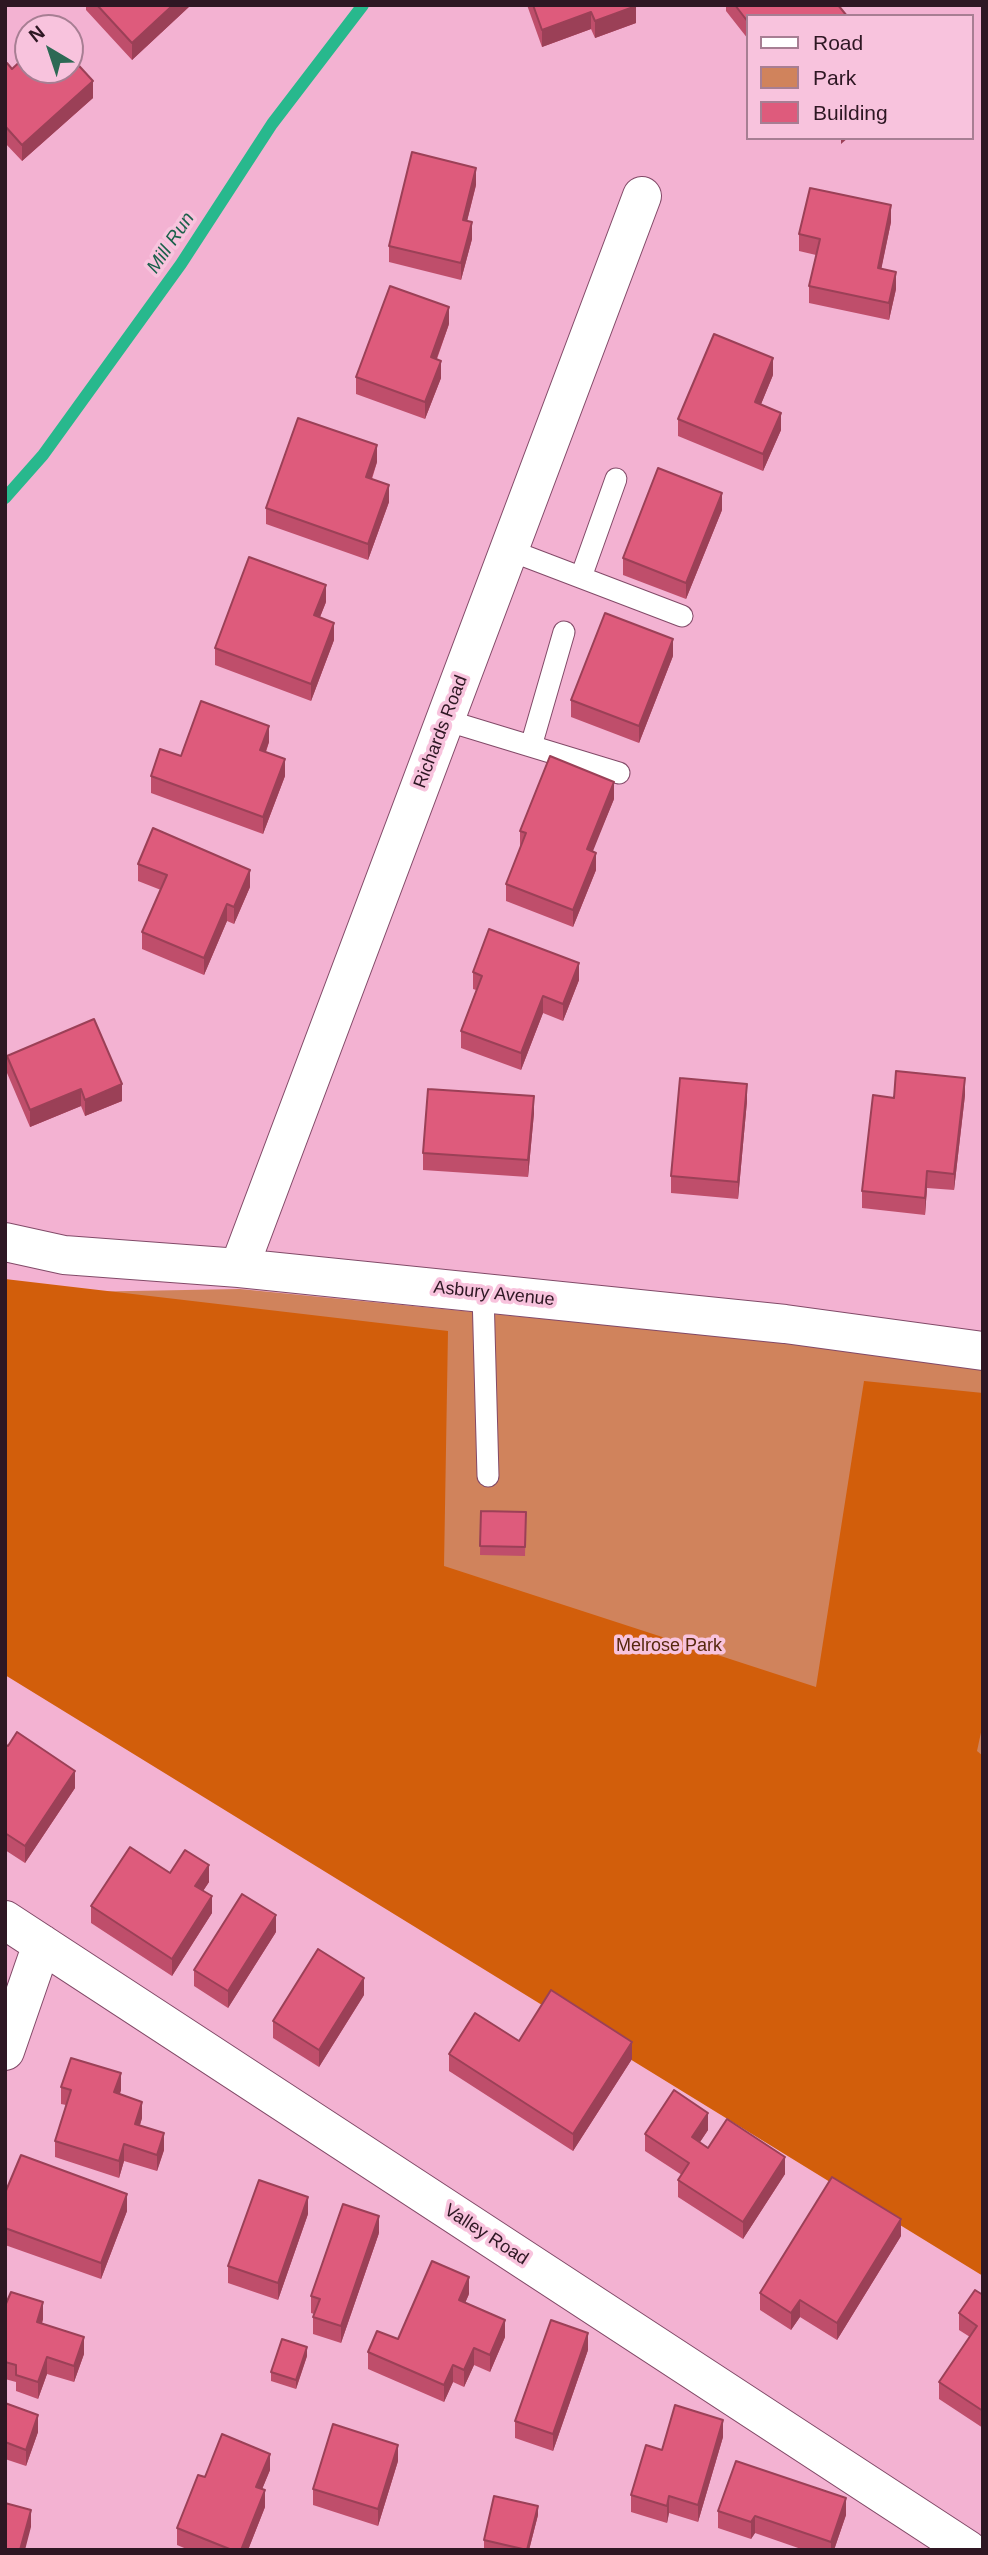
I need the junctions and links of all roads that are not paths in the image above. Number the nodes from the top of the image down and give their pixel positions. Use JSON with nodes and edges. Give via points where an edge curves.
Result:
{"nodes":[{"id":1,"x":642,"y":196,"type":"dead end"},
{"id":2,"x":616,"y":479,"type":"dead end"},
{"id":3,"x":509,"y":550,"type":"junction"},
{"id":4,"x":581,"y":577,"type":"junction"},
{"id":5,"x":682,"y":616,"type":"dead end"},
{"id":6,"x":564,"y":632,"type":"dead end"},
{"id":7,"x":445,"y":720,"type":"junction"},
{"id":8,"x":531,"y":746,"type":"junction"},
{"id":9,"x":619,"y":773,"type":"dead end"},
{"id":10,"x":5,"y":1242,"type":"edge"},
{"id":11,"x":239,"y":1268,"type":"junction"},
{"id":12,"x":483,"y":1293,"type":"junction"},
{"id":13,"x":983,"y":1351,"type":"edge"},
{"id":14,"x":488,"y":1476,"type":"dead end"},
{"id":15,"x":5,"y":1920,"type":"edge"},
{"id":16,"x":42,"y":1944,"type":"junction"},
{"id":17,"x":5,"y":2051,"type":"edge"},
{"id":18,"x":968,"y":2550,"type":"edge"}],
"edges":[{"from":1,"to":3,"type":"street","name":"Richards Road"},
{"from":2,"to":4,"type":"lane"},
{"from":3,"to":4,"type":"lane"},
{"from":3,"to":7,"type":"street","name":"Richards Road"},
{"from":4,"to":5,"type":"lane"},
{"from":6,"to":8,"type":"lane"},
{"from":7,"to":8,"type":"lane"},
{"from":7,"to":11,"type":"street","name":"Richards Road"},
{"from":8,"to":9,"type":"lane"},
{"from":10,"to":11,"type":"street","name":"Asbury Avenue","via":[[64,1255]]},
{"from":11,"to":12,"type":"street","name":"Asbury Avenue"},
{"from":12,"to":13,"type":"street","name":"Asbury Avenue","via":[[785,1324]]},
{"from":12,"to":14,"type":"lane"},
{"from":15,"to":16,"type":"street","name":"Valley Road"},
{"from":16,"to":17,"type":"street"},
{"from":16,"to":18,"type":"street","name":"Valley Road"}]}
